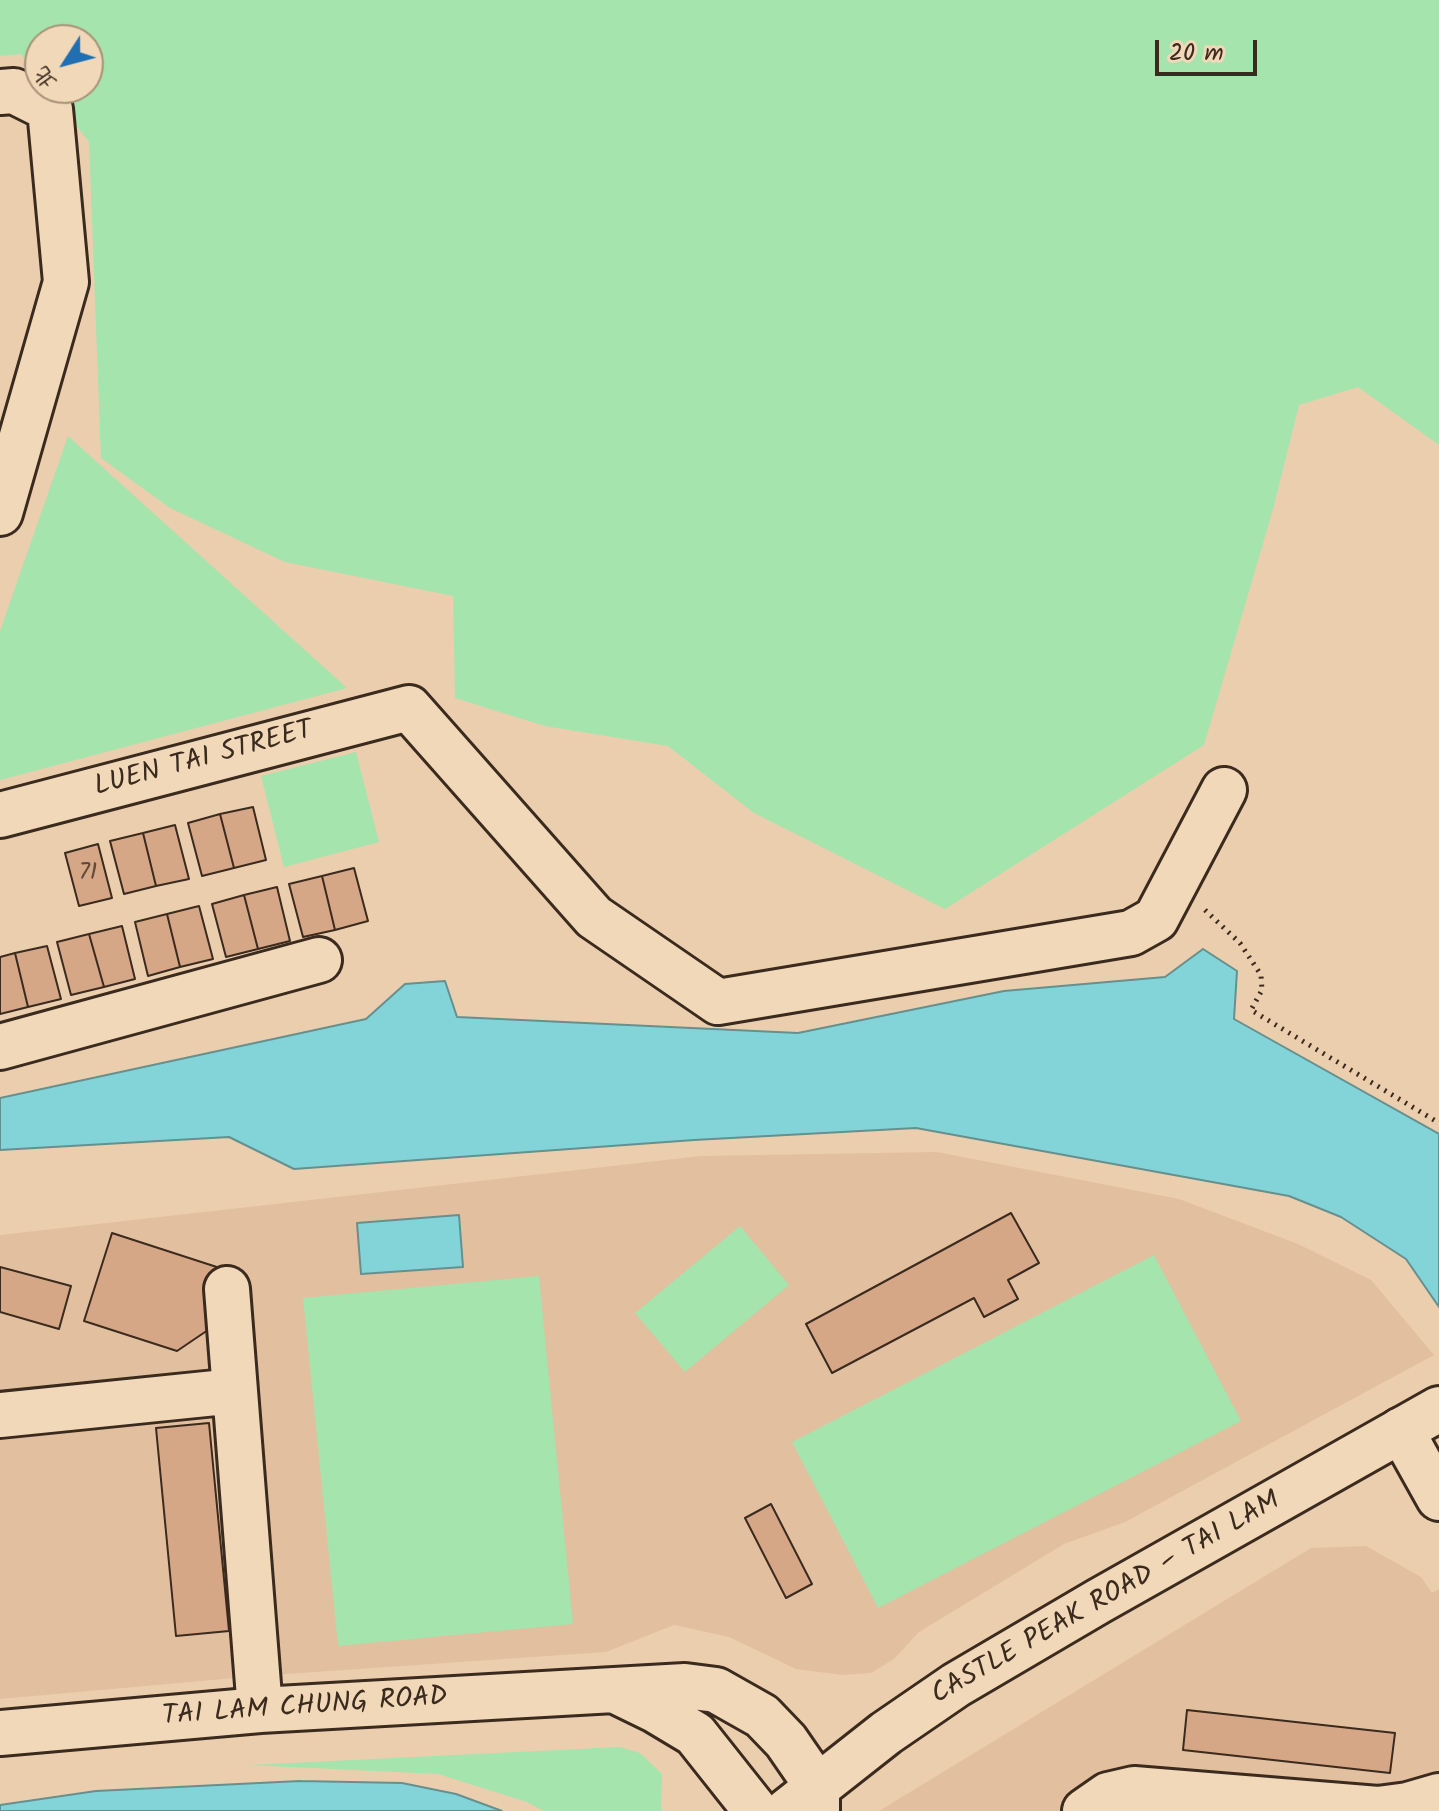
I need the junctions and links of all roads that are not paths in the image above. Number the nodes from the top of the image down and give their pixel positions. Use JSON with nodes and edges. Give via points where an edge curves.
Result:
{"nodes":[{"id":1,"x":0,"y":92,"type":"edge"},
{"id":2,"x":0,"y":513,"type":"edge"},
{"id":3,"x":1224,"y":790,"type":"dead end"},
{"id":4,"x":0,"y":815,"type":"edge"},
{"id":5,"x":319,"y":960,"type":"dead end"},
{"id":6,"x":0,"y":1047,"type":"edge"},
{"id":7,"x":227,"y":1289,"type":"dead end"},
{"id":8,"x":235,"y":1391,"type":"junction"},
{"id":9,"x":1439,"y":1409,"type":"edge"},
{"id":10,"x":0,"y":1415,"type":"edge"},
{"id":11,"x":1401,"y":1430,"type":"junction"},
{"id":12,"x":1439,"y":1498,"type":"edge"},
{"id":13,"x":610,"y":1688,"type":"junction"},
{"id":14,"x":260,"y":1710,"type":"junction"},
{"id":15,"x":0,"y":1733,"type":"edge"},
{"id":16,"x":1439,"y":1796,"type":"edge"},
{"id":17,"x":807,"y":1803,"type":"edge"},
{"id":18,"x":756,"y":1811,"type":"edge"},
{"id":19,"x":1085,"y":1811,"type":"edge"}],
"edges":[{"from":1,"to":2,"type":"street","via":[[14,91],[50,109],[66,282]]},
{"from":3,"to":4,"type":"street","name":"LUEN TAI STREET","via":[[1156,919],[1131,933],[718,1002],[594,917],[409,708]]},
{"from":5,"to":6,"type":"street"},
{"from":7,"to":8,"type":"street"},
{"from":8,"to":10,"type":"street"},
{"from":8,"to":14,"type":"street"},
{"from":9,"to":11,"type":"street","name":"CASTLE PEAK ROAD – TAI LAM"},
{"from":11,"to":12,"type":"street"},
{"from":11,"to":17,"type":"street","name":"CASTLE PEAK ROAD – TAI LAM","via":[[956,1685],[886,1733]]},
{"from":13,"to":14,"type":"street","name":"TAI LAM CHUNG ROAD"},
{"from":13,"to":17,"type":"street","name":"TAI LAM CHUNG ROAD","via":[[716,1690],[762,1716],[786,1741]]},
{"from":13,"to":18,"type":"street","name":"TAI LAM CHUNG ROAD","via":[[695,1734]]},
{"from":14,"to":15,"type":"street","name":"TAI LAM CHUNG ROAD"},
{"from":16,"to":19,"type":"street","via":[[1378,1809],[1134,1789],[1108,1795]]}]}
